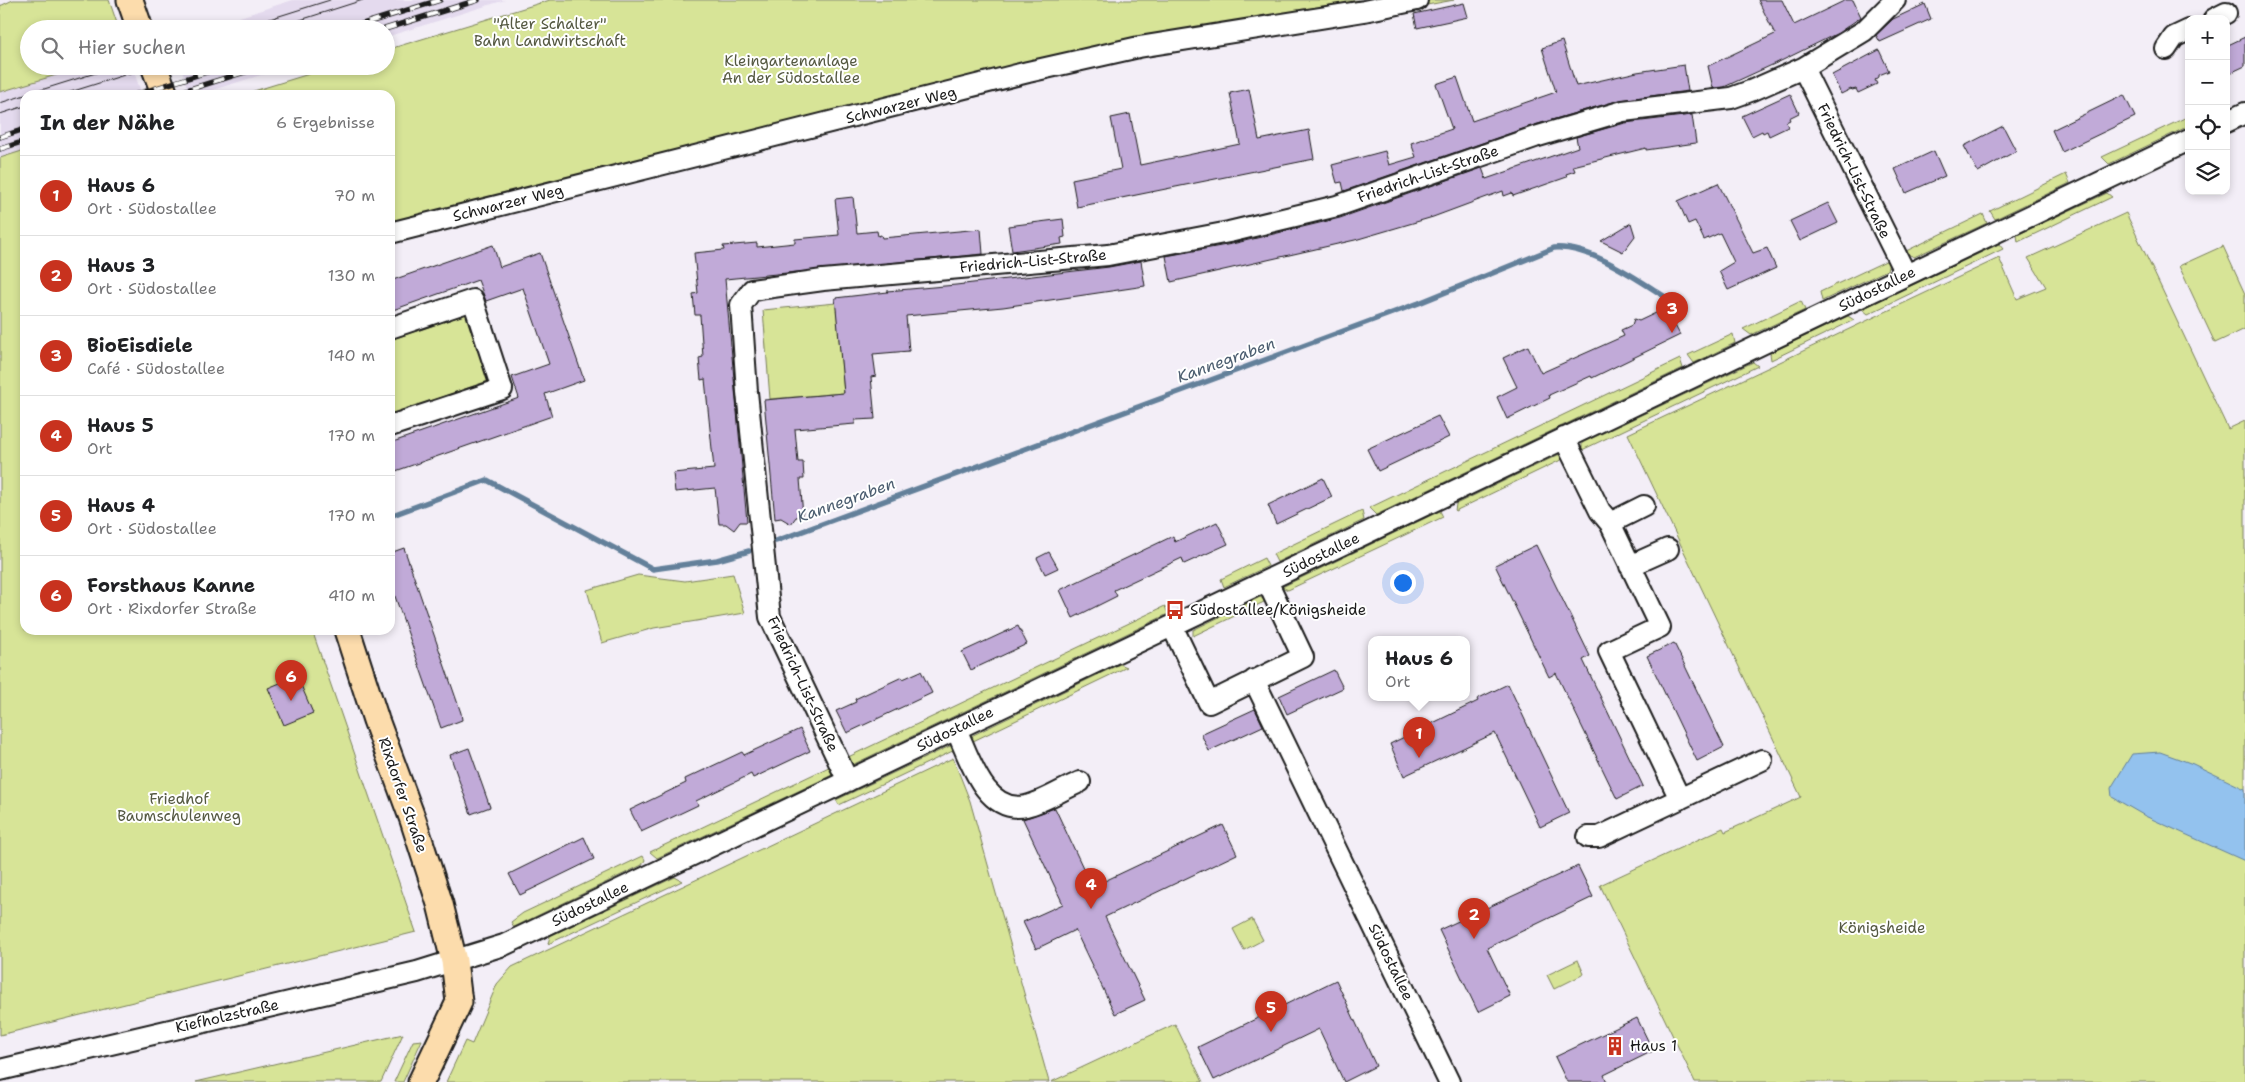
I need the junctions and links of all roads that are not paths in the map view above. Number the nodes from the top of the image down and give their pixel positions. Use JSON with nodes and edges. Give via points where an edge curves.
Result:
{"nodes":[{"id":1,"x":130,"y":0,"type":"edge"},
{"id":2,"x":1417,"y":0,"type":"edge"},
{"id":3,"x":1895,"y":0,"type":"edge"},
{"id":4,"x":137,"y":20,"type":"edge"},
{"id":5,"x":2185,"y":32,"type":"edge"},
{"id":6,"x":2166,"y":49,"type":"dead end"},
{"id":7,"x":1802,"y":68,"type":"junction"},
{"id":8,"x":157,"y":75,"type":"edge"},
{"id":9,"x":163,"y":90,"type":"edge"},
{"id":10,"x":2245,"y":113,"type":"edge"},
{"id":11,"x":2230,"y":120,"type":"edge"},
{"id":12,"x":2185,"y":142,"type":"edge"},
{"id":13,"x":395,"y":232,"type":"edge"},
{"id":14,"x":1906,"y":275,"type":"junction"},
{"id":15,"x":395,"y":326,"type":"edge"},
{"id":16,"x":395,"y":424,"type":"edge"},
{"id":17,"x":1564,"y":438,"type":"junction"},
{"id":18,"x":1644,"y":506,"type":"dead end"},
{"id":19,"x":1610,"y":523,"type":"junction"},
{"id":20,"x":1668,"y":550,"type":"dead end"},
{"id":21,"x":1630,"y":566,"type":"junction"},
{"id":22,"x":1267,"y":580,"type":"junction"},
{"id":23,"x":1172,"y":626,"type":"junction"},
{"id":24,"x":349,"y":635,"type":"edge"},
{"id":25,"x":1254,"y":680,"type":"junction"},
{"id":26,"x":956,"y":729,"type":"junction"},
{"id":27,"x":1762,"y":760,"type":"dead end"},
{"id":28,"x":848,"y":781,"type":"junction"},
{"id":29,"x":1080,"y":782,"type":"dead end"},
{"id":30,"x":1680,"y":799,"type":"junction"},
{"id":31,"x":1588,"y":837,"type":"dead end"},
{"id":32,"x":454,"y":961,"type":"junction"},
{"id":33,"x":0,"y":1070,"type":"edge"},
{"id":34,"x":423,"y":1080,"type":"edge"},
{"id":35,"x":1449,"y":1082,"type":"edge"}],
"edges":[{"from":1,"to":4,"type":"main road"},
{"from":2,"to":13,"type":"street","name":"Schwarzer Weg","via":[[1140,47],[1028,72]]},
{"from":3,"to":7,"type":"street","name":"Friedrich-List-Straße","via":[[1864,31]]},
{"from":5,"to":6,"type":"street","via":[[2174,37]]},
{"from":7,"to":14,"type":"street","name":"Friedrich-List-Straße"},
{"from":7,"to":28,"type":"street","name":"Friedrich-List-Straße","via":[[1731,98],[1623,111],[1535,137],[1337,206],[1229,232],[1108,254],[831,279],[752,290],[741,305],[770,617]]},
{"from":8,"to":9,"type":"main road"},
{"from":10,"to":11,"type":"street"},
{"from":12,"to":14,"type":"street","name":"Südostallee"},
{"from":14,"to":17,"type":"street","name":"Südostallee"},
{"from":15,"to":16,"type":"street","via":[[473,300],[502,388]]},
{"from":17,"to":19,"type":"street","via":[[1600,511]]},
{"from":17,"to":22,"type":"street","name":"Südostallee"},
{"from":18,"to":19,"type":"street"},
{"from":19,"to":21,"type":"street"},
{"from":20,"to":21,"type":"street"},
{"from":21,"to":30,"type":"street","via":[[1660,628],[1609,651]]},
{"from":22,"to":23,"type":"street","name":"Südostallee"},
{"from":22,"to":25,"type":"street","via":[[1304,657]]},
{"from":23,"to":25,"type":"street","via":[[1209,703]]},
{"from":23,"to":26,"type":"street","name":"Südostallee"},
{"from":24,"to":32,"type":"main road","name":"Rixdorfer Straße","via":[[413,820]]},
{"from":25,"to":35,"type":"street","name":"Südostallee"},
{"from":26,"to":28,"type":"street","name":"Südostallee"},
{"from":26,"to":29,"type":"street","via":[[988,792],[1007,806],[1026,806]]},
{"from":27,"to":30,"type":"street"},
{"from":28,"to":32,"type":"street","name":"Südostallee","via":[[504,945]]},
{"from":30,"to":31,"type":"street","via":[[1599,837]]},
{"from":32,"to":33,"type":"street","name":"Kiefholzstraße"},
{"from":32,"to":34,"type":"main road","via":[[459,1002]]}]}
